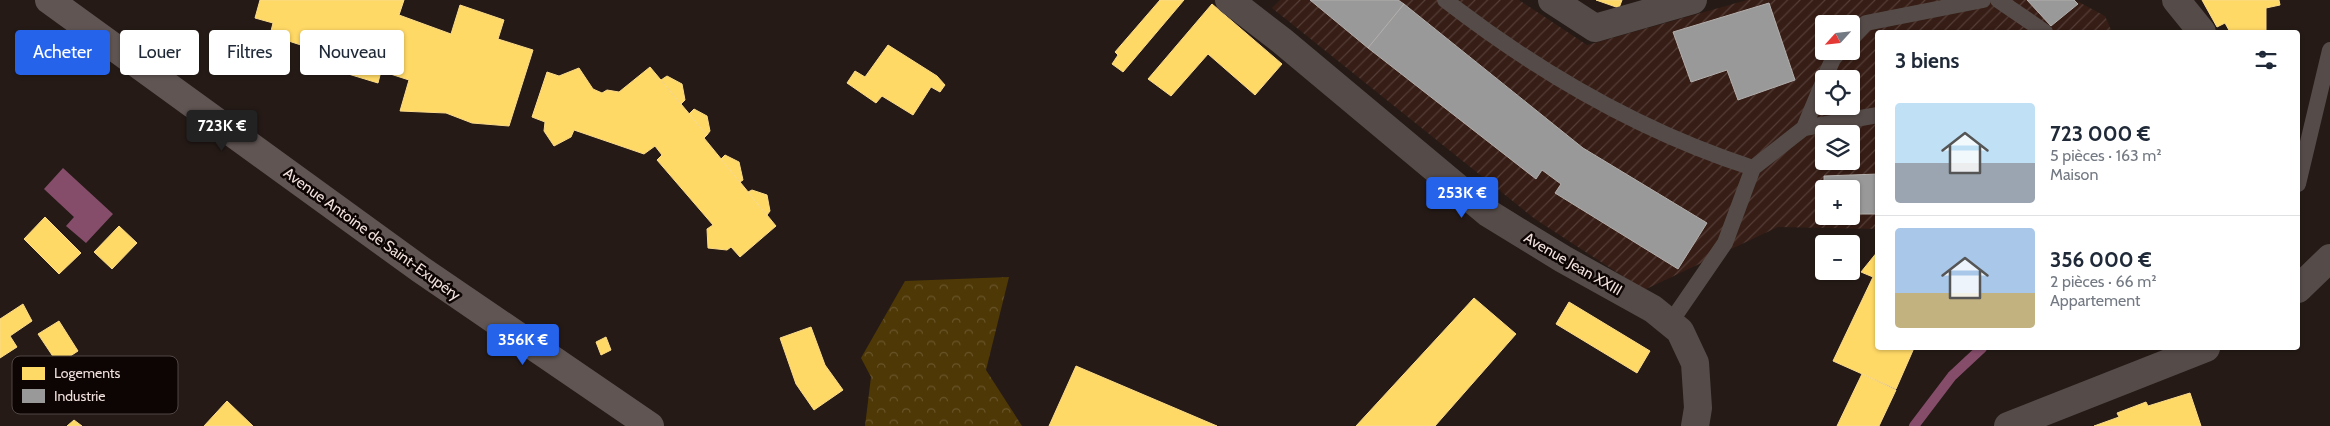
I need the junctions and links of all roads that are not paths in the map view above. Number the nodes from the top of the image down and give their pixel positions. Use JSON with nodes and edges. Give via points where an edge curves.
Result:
{"nodes":[{"id":1,"x":49,"y":0,"type":"edge"},
{"id":2,"x":1445,"y":0,"type":"edge"},
{"id":3,"x":1552,"y":0,"type":"edge"},
{"id":4,"x":1693,"y":0,"type":"edge"},
{"id":5,"x":1983,"y":0,"type":"edge"},
{"id":6,"x":1998,"y":0,"type":"edge"},
{"id":7,"x":2176,"y":0,"type":"edge"},
{"id":8,"x":1242,"y":4,"type":"edge"},
{"id":9,"x":1860,"y":29,"type":"edge"},
{"id":10,"x":2042,"y":30,"type":"edge"},
{"id":11,"x":2200,"y":30,"type":"edge"},
{"id":12,"x":2330,"y":50,"type":"edge"},
{"id":13,"x":1815,"y":102,"type":"edge"},
{"id":14,"x":1875,"y":116,"type":"edge"},
{"id":15,"x":1804,"y":128,"type":"junction"},
{"id":16,"x":1753,"y":168,"type":"junction"},
{"id":17,"x":2300,"y":176,"type":"edge"},
{"id":18,"x":2330,"y":258,"type":"edge"},
{"id":19,"x":2300,"y":287,"type":"edge"},
{"id":20,"x":1670,"y":323,"type":"junction"},
{"id":21,"x":2201,"y":350,"type":"edge"},
{"id":22,"x":650,"y":426,"type":"edge"},
{"id":23,"x":1695,"y":426,"type":"edge"},
{"id":24,"x":2008,"y":426,"type":"edge"}],
"edges":[{"from":1,"to":22,"type":"main road","name":"Avenue Antoine de Saint-Exupéry","via":[[435,280]]},
{"from":2,"to":16,"type":"lane","via":[[1481,28],[1608,109],[1700,151]]},
{"from":3,"to":4,"type":"street","via":[[1594,28]]},
{"from":5,"to":9,"type":"lane","via":[[1866,23]]},
{"from":6,"to":10,"type":"lane"},
{"from":7,"to":11,"type":"street"},
{"from":8,"to":20,"type":"street","name":"Avenue Jean XXIII","via":[[1488,213],[1653,309]]},
{"from":12,"to":17,"type":"lane"},
{"from":13,"to":15,"type":"lane"},
{"from":14,"to":15,"type":"lane"},
{"from":15,"to":16,"type":"lane"},
{"from":16,"to":20,"type":"lane","via":[[1725,243]]},
{"from":18,"to":19,"type":"street"},
{"from":20,"to":23,"type":"street","name":"Avenue Jean XXIII","via":[[1680,331],[1695,363],[1698,408]]},
{"from":21,"to":24,"type":"street"}]}
